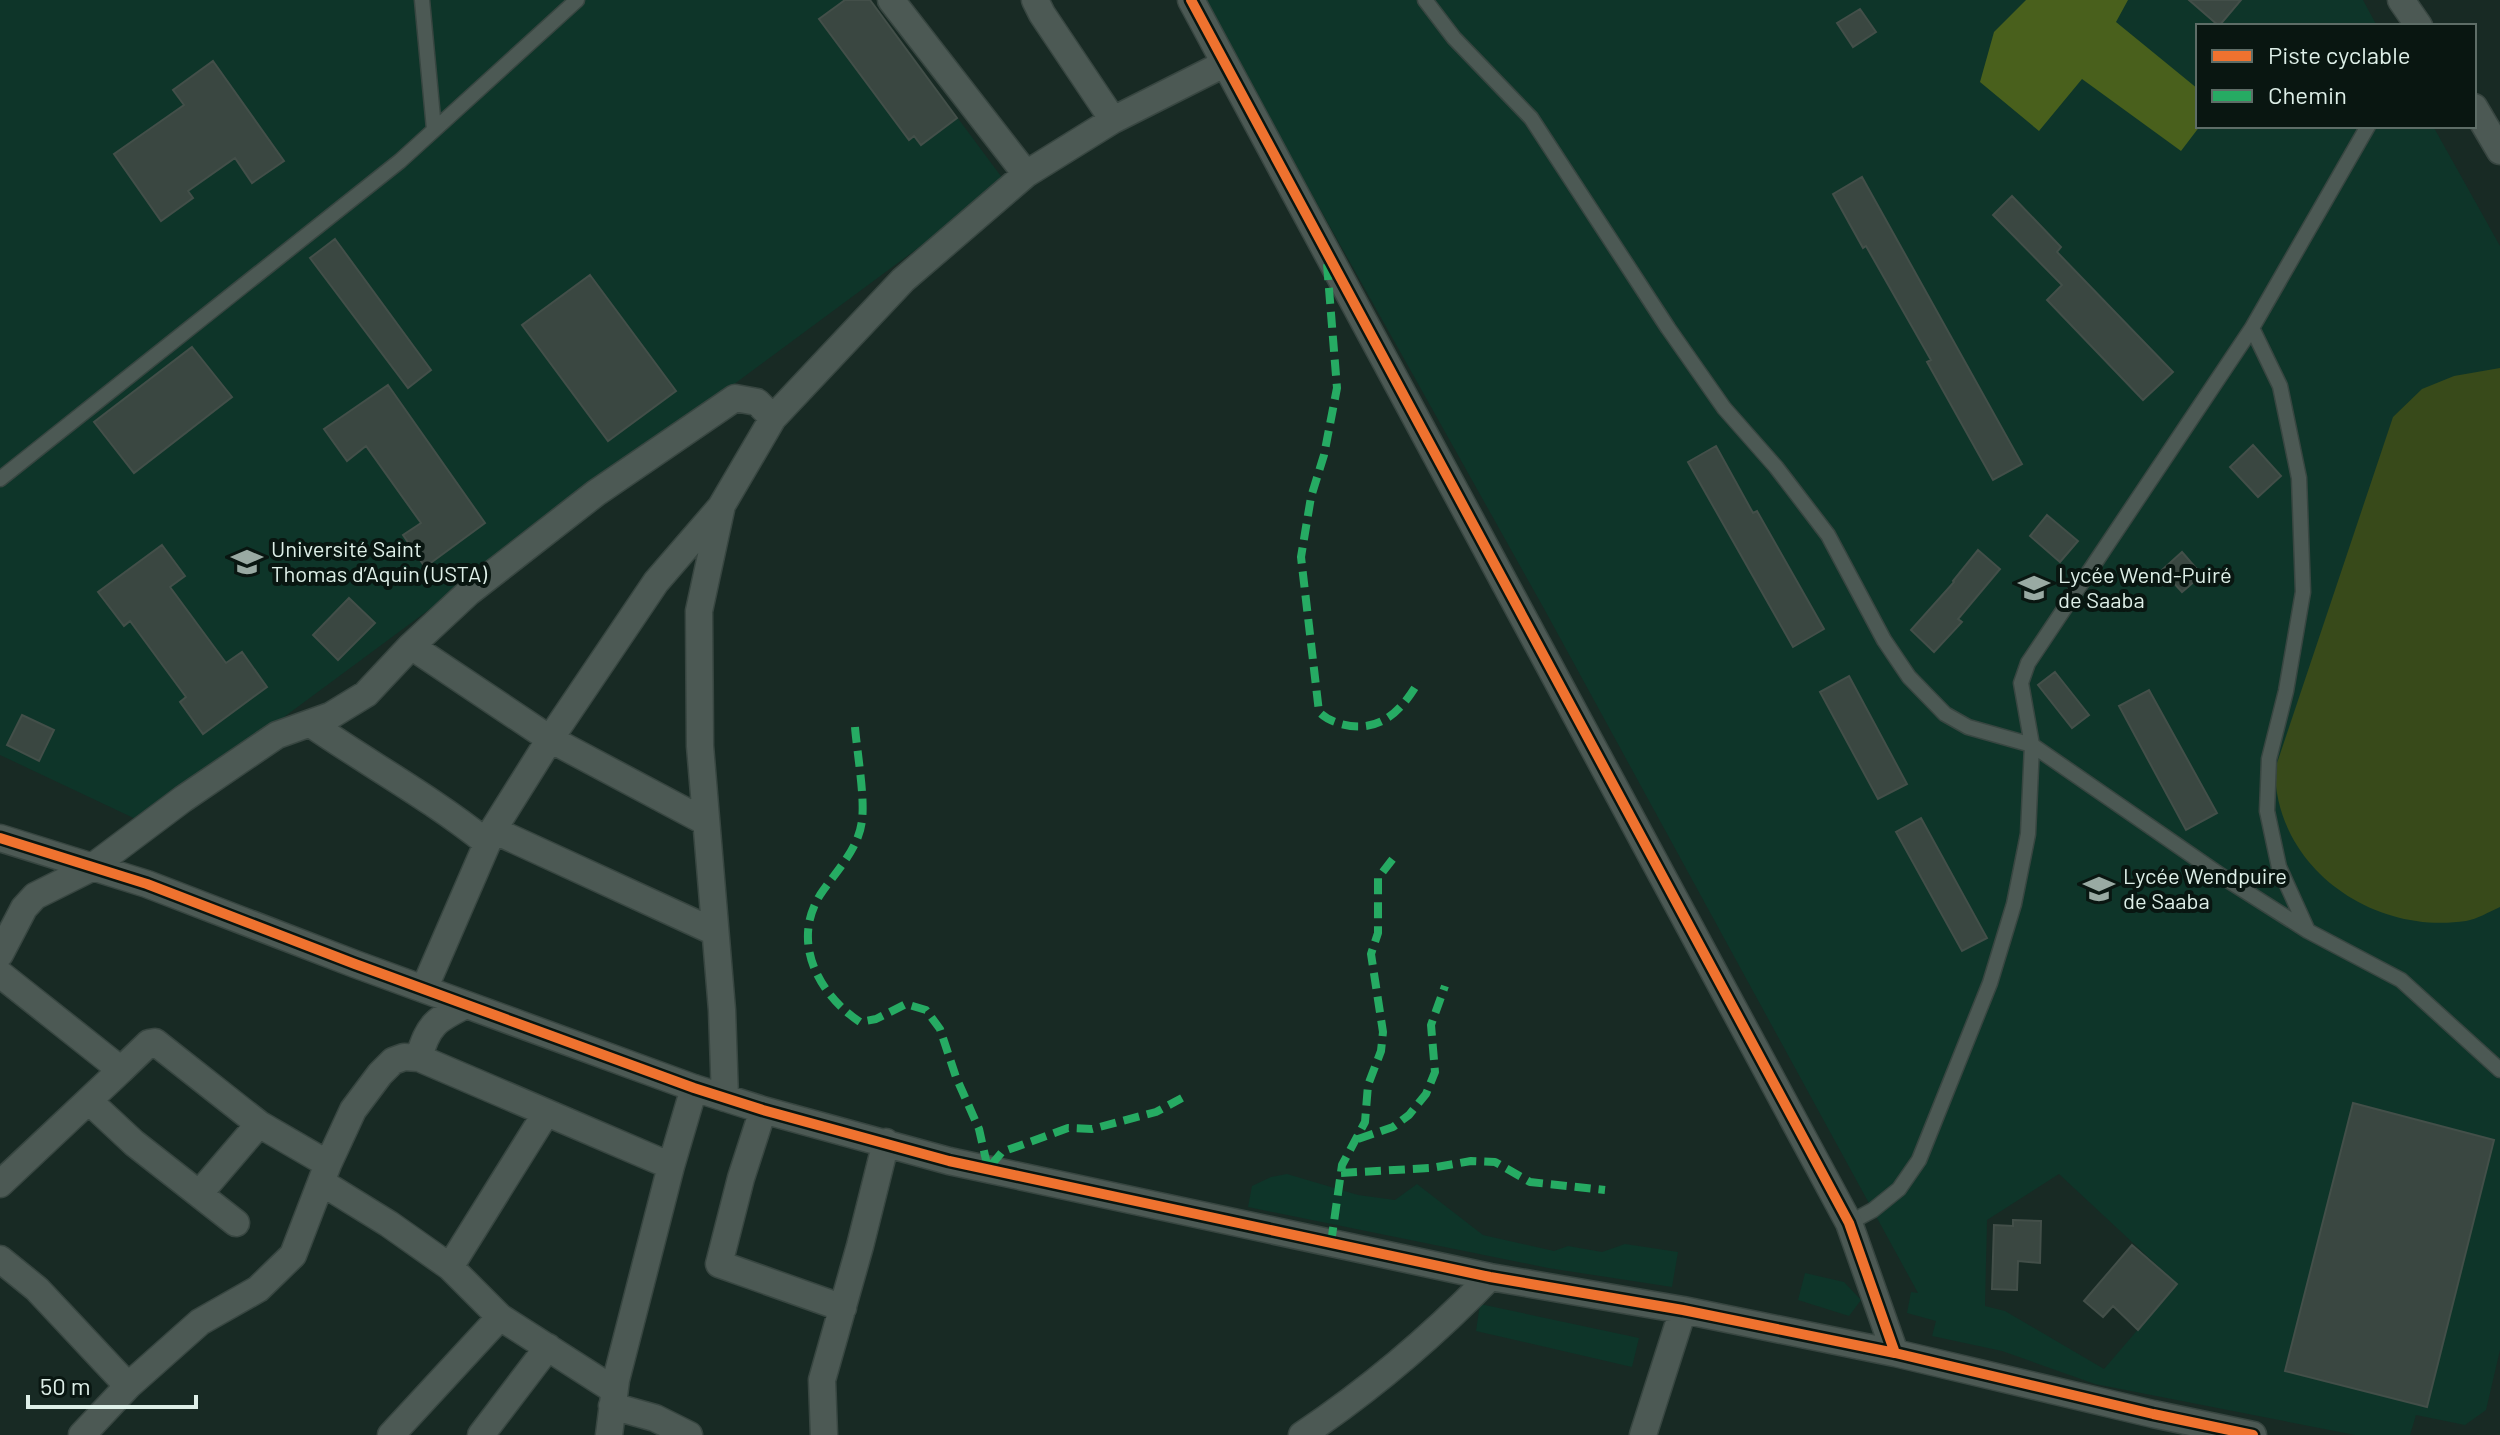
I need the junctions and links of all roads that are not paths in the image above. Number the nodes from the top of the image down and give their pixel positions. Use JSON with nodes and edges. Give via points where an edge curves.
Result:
{"nodes":[{"id":1,"x":422,"y":0,"type":"edge"},
{"id":2,"x":577,"y":0,"type":"edge"},
{"id":3,"x":891,"y":0,"type":"edge"},
{"id":4,"x":1035,"y":0,"type":"edge"},
{"id":5,"x":1191,"y":0,"type":"edge"},
{"id":6,"x":1425,"y":0,"type":"edge"},
{"id":7,"x":1224,"y":64,"type":"junction"},
{"id":8,"x":2476,"y":110,"type":"edge"},
{"id":9,"x":1113,"y":120,"type":"junction"},
{"id":10,"x":2367,"y":128,"type":"edge"},
{"id":11,"x":434,"y":129,"type":"junction"},
{"id":12,"x":2500,"y":151,"type":"edge"},
{"id":13,"x":1026,"y":174,"type":"junction"},
{"id":14,"x":2252,"y":328,"type":"junction"},
{"id":15,"x":773,"y":418,"type":"junction"},
{"id":16,"x":0,"y":479,"type":"edge"},
{"id":17,"x":722,"y":505,"type":"junction"},
{"id":18,"x":411,"y":646,"type":"junction"},
{"id":19,"x":311,"y":724,"type":"junction"},
{"id":20,"x":550,"y":739,"type":"junction"},
{"id":21,"x":2032,"y":745,"type":"junction"},
{"id":22,"x":706,"y":822,"type":"junction"},
{"id":23,"x":490,"y":836,"type":"junction"},
{"id":24,"x":0,"y":838,"type":"edge"},
{"id":25,"x":91,"y":868,"type":"junction"},
{"id":26,"x":2308,"y":931,"type":"junction"},
{"id":27,"x":715,"y":932,"type":"junction"},
{"id":28,"x":0,"y":954,"type":"edge"},
{"id":29,"x":0,"y":974,"type":"edge"},
{"id":30,"x":424,"y":989,"type":"junction"},
{"id":31,"x":466,"y":1005,"type":"junction"},
{"id":32,"x":419,"y":1058,"type":"junction"},
{"id":33,"x":121,"y":1070,"type":"junction"},
{"id":34,"x":2500,"y":1070,"type":"edge"},
{"id":35,"x":694,"y":1088,"type":"junction"},
{"id":36,"x":725,"y":1098,"type":"junction"},
{"id":37,"x":89,"y":1101,"type":"junction"},
{"id":38,"x":763,"y":1110,"type":"junction"},
{"id":39,"x":546,"y":1113,"type":"junction"},
{"id":40,"x":259,"y":1124,"type":"junction"},
{"id":41,"x":886,"y":1142,"type":"junction"},
{"id":42,"x":671,"y":1166,"type":"junction"},
{"id":43,"x":324,"y":1173,"type":"junction"},
{"id":44,"x":0,"y":1184,"type":"edge"},
{"id":45,"x":199,"y":1194,"type":"junction"},
{"id":46,"x":236,"y":1223,"type":"dead end"},
{"id":47,"x":1849,"y":1223,"type":"junction"},
{"id":48,"x":0,"y":1259,"type":"edge"},
{"id":49,"x":450,"y":1267,"type":"junction"},
{"id":50,"x":1490,"y":1277,"type":"junction"},
{"id":51,"x":843,"y":1308,"type":"junction"},
{"id":52,"x":1683,"y":1310,"type":"junction"},
{"id":53,"x":500,"y":1317,"type":"junction"},
{"id":54,"x":548,"y":1347,"type":"junction"},
{"id":55,"x":1895,"y":1353,"type":"junction"},
{"id":56,"x":128,"y":1386,"type":"junction"},
{"id":57,"x":613,"y":1398,"type":"junction"},
{"id":58,"x":82,"y":1435,"type":"edge"},
{"id":59,"x":391,"y":1435,"type":"edge"},
{"id":60,"x":481,"y":1435,"type":"edge"},
{"id":61,"x":609,"y":1435,"type":"edge"},
{"id":62,"x":689,"y":1435,"type":"edge"},
{"id":63,"x":824,"y":1435,"type":"edge"},
{"id":64,"x":1302,"y":1435,"type":"edge"},
{"id":65,"x":1643,"y":1435,"type":"edge"},
{"id":66,"x":2253,"y":1435,"type":"edge"}],
"edges":[{"from":1,"to":11,"type":"lane"},
{"from":2,"to":11,"type":"lane"},
{"from":3,"to":13,"type":"street"},
{"from":4,"to":9,"type":"street"},
{"from":5,"to":7,"type":"street"},
{"from":6,"to":21,"type":"lane","via":[[1531,118],[1724,408],[1828,535],[1909,677],[1945,714],[1968,727]]},
{"from":7,"to":9,"type":"street"},
{"from":7,"to":47,"type":"street"},
{"from":8,"to":12,"type":"street"},
{"from":9,"to":13,"type":"street"},
{"from":10,"to":14,"type":"lane"},
{"from":11,"to":16,"type":"lane"},
{"from":13,"to":15,"type":"street","via":[[903,280]]},
{"from":14,"to":21,"type":"lane","via":[[2028,663],[2021,683]]},
{"from":14,"to":26,"type":"lane","via":[[2280,386],[2299,478],[2303,592],[2269,759],[2267,811],[2279,867]]},
{"from":15,"to":17,"type":"street"},
{"from":15,"to":18,"type":"street","via":[[757,402],[731,400],[553,526]]},
{"from":17,"to":20,"type":"street","via":[[656,582]]},
{"from":17,"to":22,"type":"street","via":[[699,611]]},
{"from":18,"to":19,"type":"street","via":[[366,694]]},
{"from":18,"to":20,"type":"street"},
{"from":19,"to":23,"type":"street"},
{"from":19,"to":25,"type":"street","via":[[277,735]]},
{"from":20,"to":22,"type":"street"},
{"from":20,"to":23,"type":"street"},
{"from":21,"to":26,"type":"lane"},
{"from":21,"to":47,"type":"lane","via":[[2028,834],[1990,983],[1919,1160],[1899,1189]]},
{"from":22,"to":27,"type":"street"},
{"from":23,"to":27,"type":"street"},
{"from":23,"to":30,"type":"street"},
{"from":24,"to":25,"type":"street"},
{"from":25,"to":28,"type":"street","via":[[35,896]]},
{"from":25,"to":30,"type":"street","via":[[147,884]]},
{"from":26,"to":34,"type":"lane","via":[[2401,980]]},
{"from":27,"to":36,"type":"street"},
{"from":29,"to":33,"type":"street"},
{"from":30,"to":31,"type":"street"},
{"from":31,"to":32,"type":"street","via":[[431,1027]]},
{"from":31,"to":35,"type":"street"},
{"from":32,"to":39,"type":"street"},
{"from":32,"to":43,"type":"street","via":[[393,1061],[380,1074],[353,1110]]},
{"from":33,"to":37,"type":"street"},
{"from":33,"to":40,"type":"street","via":[[155,1042]]},
{"from":35,"to":36,"type":"street"},
{"from":35,"to":42,"type":"street"},
{"from":36,"to":38,"type":"street"},
{"from":37,"to":44,"type":"street"},
{"from":37,"to":45,"type":"street"},
{"from":38,"to":41,"type":"street"},
{"from":38,"to":51,"type":"street","via":[[719,1264]]},
{"from":39,"to":42,"type":"street"},
{"from":39,"to":49,"type":"street"},
{"from":40,"to":43,"type":"street"},
{"from":40,"to":45,"type":"street"},
{"from":41,"to":50,"type":"street","via":[[949,1161]]},
{"from":41,"to":51,"type":"street"},
{"from":42,"to":57,"type":"street"},
{"from":43,"to":49,"type":"street"},
{"from":43,"to":56,"type":"street","via":[[293,1255],[258,1289],[200,1322]]},
{"from":45,"to":46,"type":"street"},
{"from":47,"to":55,"type":"street"},
{"from":48,"to":56,"type":"street","via":[[37,1289]]},
{"from":49,"to":53,"type":"street"},
{"from":50,"to":52,"type":"street"},
{"from":50,"to":64,"type":"street","via":[[1413,1352]]},
{"from":51,"to":63,"type":"street","via":[[822,1380]]},
{"from":52,"to":55,"type":"street"},
{"from":52,"to":65,"type":"street"},
{"from":53,"to":54,"type":"street"},
{"from":53,"to":59,"type":"street"},
{"from":54,"to":57,"type":"street"},
{"from":54,"to":60,"type":"street"},
{"from":55,"to":66,"type":"street"},
{"from":56,"to":58,"type":"street"},
{"from":57,"to":61,"type":"street"},
{"from":57,"to":62,"type":"street"}]}
